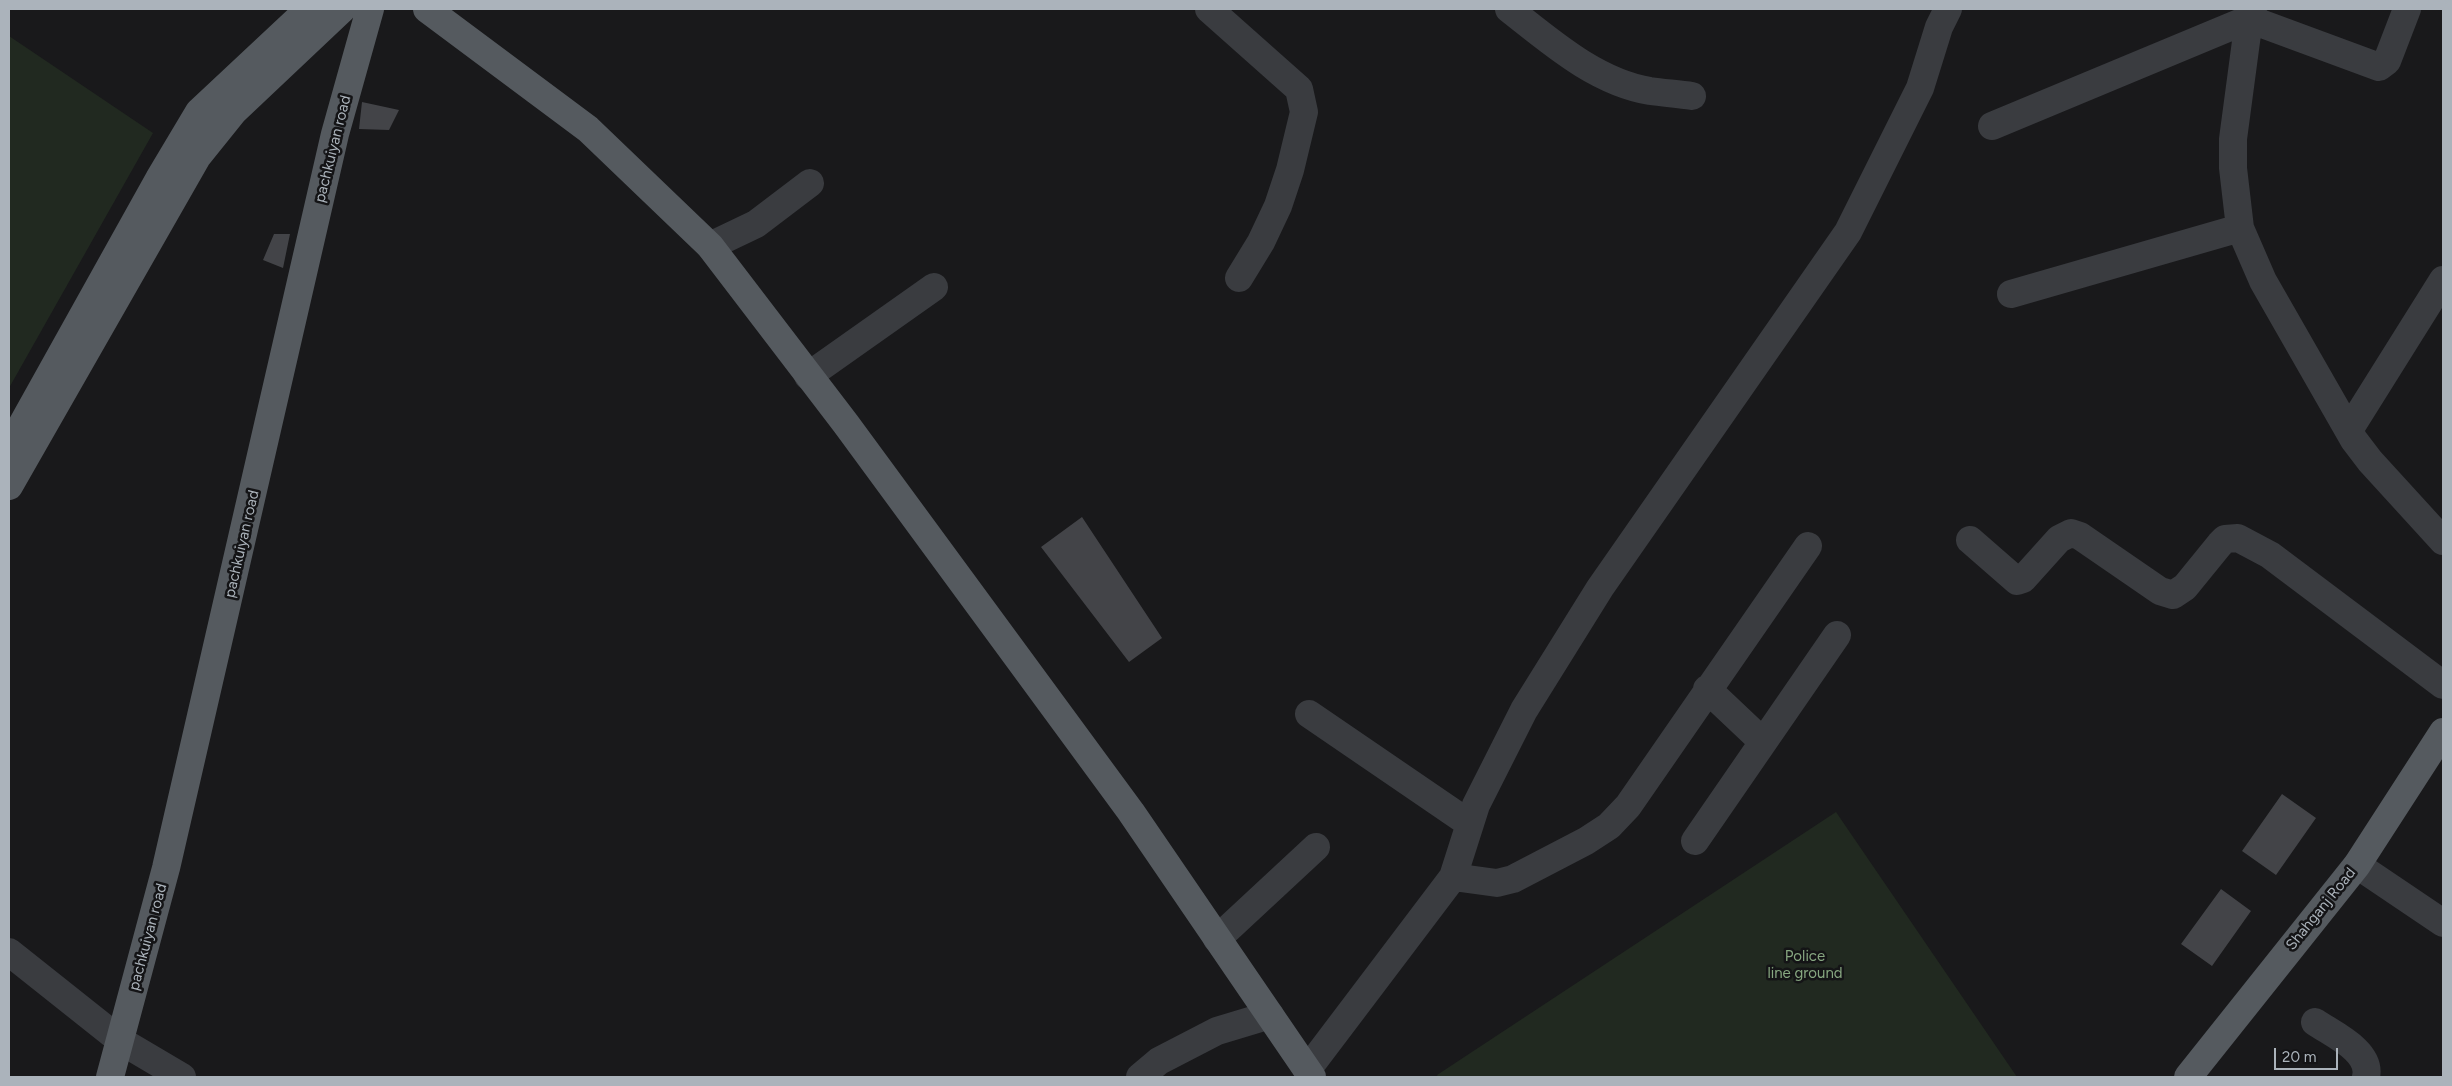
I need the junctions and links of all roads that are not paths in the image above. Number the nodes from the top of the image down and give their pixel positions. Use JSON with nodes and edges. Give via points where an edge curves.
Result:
{"nodes":[{"id":1,"x":309,"y":9,"type":"edge"},
{"id":2,"x":342,"y":9,"type":"edge"},
{"id":3,"x":370,"y":9,"type":"edge"},
{"id":4,"x":427,"y":9,"type":"edge"},
{"id":5,"x":1209,"y":9,"type":"edge"},
{"id":6,"x":1510,"y":9,"type":"edge"},
{"id":7,"x":1948,"y":9,"type":"edge"},
{"id":8,"x":2407,"y":9,"type":"edge"},
{"id":9,"x":2251,"y":14,"type":"edge"},
{"id":10,"x":1692,"y":96,"type":"dead end"},
{"id":11,"x":210,"y":120,"type":"junction"},
{"id":12,"x":1992,"y":126,"type":"dead end"},
{"id":13,"x":810,"y":183,"type":"dead end"},
{"id":14,"x":2240,"y":228,"type":"junction"},
{"id":15,"x":710,"y":246,"type":"junction"},
{"id":16,"x":1238,"y":278,"type":"dead end"},
{"id":17,"x":934,"y":287,"type":"dead end"},
{"id":18,"x":2011,"y":294,"type":"dead end"},
{"id":19,"x":2440,"y":294,"type":"edge"},
{"id":20,"x":94,"y":317,"type":"junction"},
{"id":21,"x":808,"y":376,"type":"junction"},
{"id":22,"x":2349,"y":430,"type":"junction"},
{"id":23,"x":9,"y":448,"type":"edge"},
{"id":24,"x":9,"y":486,"type":"edge"},
{"id":25,"x":1970,"y":540,"type":"dead end"},
{"id":26,"x":2443,"y":541,"type":"edge"},
{"id":27,"x":1808,"y":546,"type":"dead end"},
{"id":28,"x":1837,"y":634,"type":"dead end"},
{"id":29,"x":2443,"y":685,"type":"edge"},
{"id":30,"x":1707,"y":689,"type":"junction"},
{"id":31,"x":1309,"y":714,"type":"dead end"},
{"id":32,"x":2443,"y":732,"type":"edge"},
{"id":33,"x":1762,"y":741,"type":"junction"},
{"id":34,"x":1470,"y":824,"type":"junction"},
{"id":35,"x":1695,"y":840,"type":"dead end"},
{"id":36,"x":1316,"y":848,"type":"dead end"},
{"id":37,"x":2357,"y":865,"type":"junction"},
{"id":38,"x":1453,"y":878,"type":"junction"},
{"id":39,"x":2443,"y":923,"type":"edge"},
{"id":40,"x":1217,"y":939,"type":"junction"},
{"id":41,"x":9,"y":952,"type":"edge"},
{"id":42,"x":1270,"y":1015,"type":"junction"},
{"id":43,"x":2315,"y":1022,"type":"dead end"},
{"id":44,"x":121,"y":1041,"type":"junction"},
{"id":45,"x":1310,"y":1074,"type":"edge"},
{"id":46,"x":110,"y":1077,"type":"edge"},
{"id":47,"x":182,"y":1077,"type":"edge"},
{"id":48,"x":1140,"y":1077,"type":"edge"},
{"id":49,"x":2188,"y":1077,"type":"edge"},
{"id":50,"x":2366,"y":1077,"type":"edge"}],
"edges":[{"from":1,"to":11,"type":"main road"},
{"from":2,"to":11,"type":"main road","via":[[234,111]]},
{"from":3,"to":44,"type":"main road","name":"pachkuiyan road","via":[[335,134],[186,783]]},
{"from":4,"to":15,"type":"main road","via":[[588,129]]},
{"from":5,"to":16,"type":"street","via":[[1299,89],[1303,106],[1303,123],[1278,206],[1261,242]]},
{"from":6,"to":10,"type":"street","via":[[1565,53],[1609,78],[1649,91]]},
{"from":7,"to":34,"type":"street","via":[[1939,26],[1920,88],[1852,226],[1600,588],[1524,710],[1485,786]]},
{"from":8,"to":9,"type":"street","via":[[2386,64],[2379,68]]},
{"from":9,"to":12,"type":"street"},
{"from":9,"to":14,"type":"street","via":[[2233,139],[2232,168]]},
{"from":11,"to":20,"type":"main road","via":[[197,157]]},
{"from":13,"to":15,"type":"street","via":[[756,224]]},
{"from":14,"to":18,"type":"street"},
{"from":14,"to":22,"type":"street","via":[[2263,281]]},
{"from":15,"to":21,"type":"main road"},
{"from":17,"to":21,"type":"street"},
{"from":19,"to":22,"type":"street"},
{"from":20,"to":23,"type":"main road"},
{"from":20,"to":24,"type":"main road"},
{"from":21,"to":40,"type":"main road","via":[[1132,812]]},
{"from":22,"to":26,"type":"street","via":[[2361,451]]},
{"from":25,"to":29,"type":"street","via":[[2017,581],[2059,539],[2071,533],[2160,591],[2173,595],[2185,587],[2225,539],[2238,538],[2270,555]]},
{"from":27,"to":30,"type":"street"},
{"from":28,"to":33,"type":"street"},
{"from":30,"to":33,"type":"street"},
{"from":30,"to":38,"type":"street","via":[[1628,806],[1609,826],[1514,879],[1497,883]]},
{"from":31,"to":34,"type":"street"},
{"from":32,"to":37,"type":"main road","name":"Shahganj Road"},
{"from":33,"to":35,"type":"street"},
{"from":34,"to":38,"type":"street"},
{"from":36,"to":40,"type":"street"},
{"from":37,"to":39,"type":"street"},
{"from":37,"to":49,"type":"main road","name":"Shahganj Road"},
{"from":38,"to":45,"type":"street"},
{"from":40,"to":42,"type":"main road"},
{"from":41,"to":44,"type":"street"},
{"from":42,"to":45,"type":"main road"},
{"from":42,"to":48,"type":"street","via":[[1217,1031],[1159,1061]]},
{"from":43,"to":50,"type":"street","via":[[2358,1052],[2366,1066]]},
{"from":44,"to":46,"type":"main road","name":"pachkuiyan road"},
{"from":44,"to":47,"type":"street"}]}
